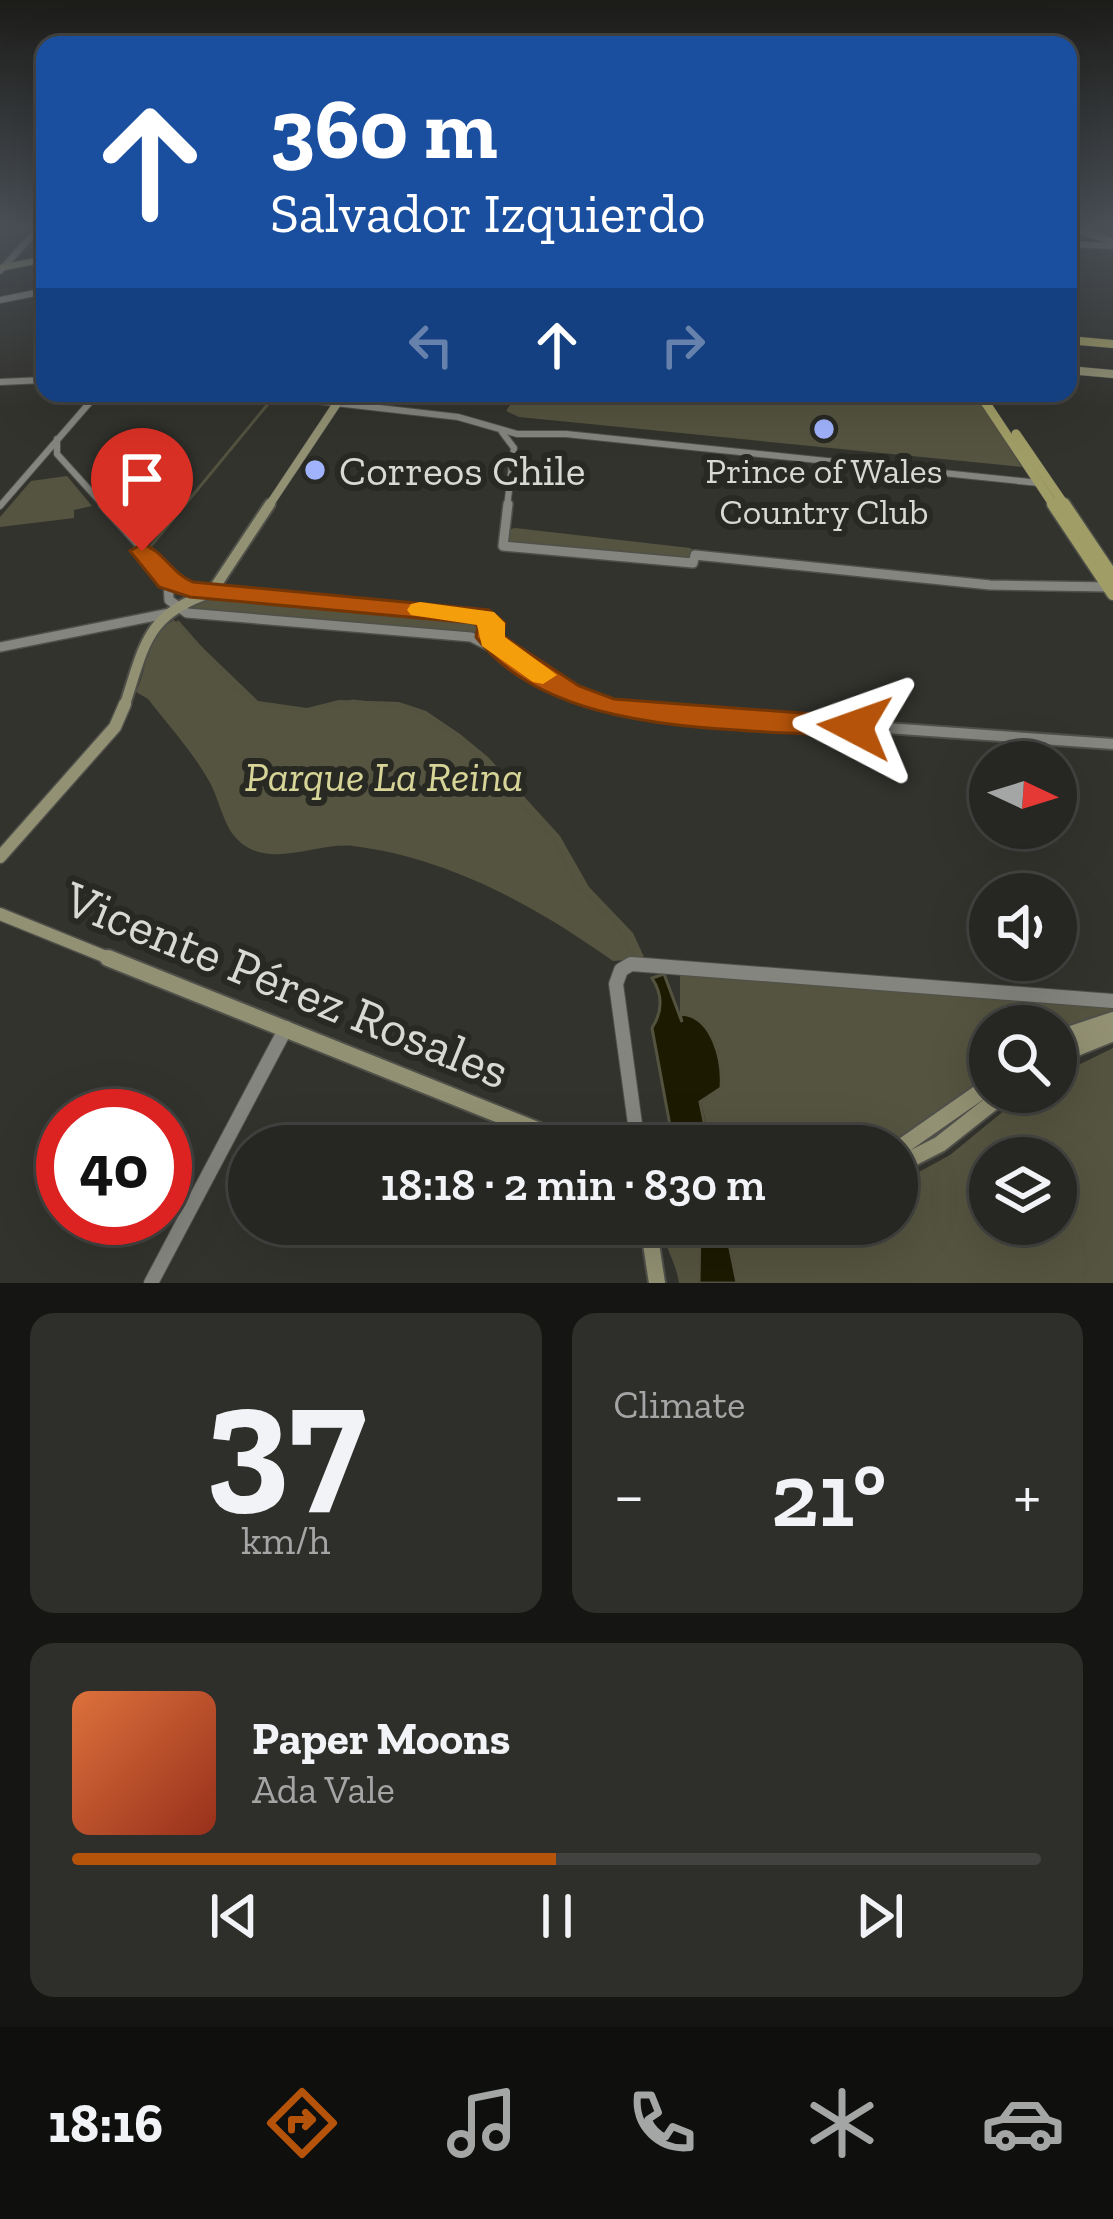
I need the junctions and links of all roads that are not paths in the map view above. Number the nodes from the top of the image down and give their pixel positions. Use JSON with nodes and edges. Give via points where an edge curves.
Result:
{"nodes":[{"id":1,"x":36,"y":293,"type":"edge"},
{"id":2,"x":0,"y":300,"type":"edge"},
{"id":3,"x":1077,"y":339,"type":"edge"},
{"id":4,"x":1113,"y":342,"type":"edge"},
{"id":5,"x":1077,"y":371,"type":"edge"},
{"id":6,"x":1113,"y":374,"type":"edge"},
{"id":7,"x":36,"y":380,"type":"edge"},
{"id":8,"x":0,"y":382,"type":"edge"},
{"id":9,"x":90,"y":402,"type":"edge"},
{"id":10,"x":321,"y":402,"type":"edge"},
{"id":11,"x":986,"y":402,"type":"edge"},
{"id":12,"x":995,"y":402,"type":"edge"},
{"id":13,"x":337,"y":404,"type":"junction"},
{"id":14,"x":502,"y":432,"type":"junction"},
{"id":15,"x":58,"y":439,"type":"junction"},
{"id":16,"x":57,"y":454,"type":"junction"},
{"id":17,"x":43,"y":456,"type":"junction"},
{"id":18,"x":1039,"y":483,"type":"junction"},
{"id":19,"x":1054,"y":490,"type":"junction"},
{"id":20,"x":0,"y":506,"type":"edge"},
{"id":21,"x":1112,"y":586,"type":"edge"},
{"id":22,"x":166,"y":587,"type":"junction"},
{"id":23,"x":213,"y":592,"type":"junction"},
{"id":24,"x":178,"y":612,"type":"junction"},
{"id":25,"x":502,"y":617,"type":"dead end"},
{"id":26,"x":148,"y":623,"type":"junction"},
{"id":27,"x":490,"y":628,"type":"junction"},
{"id":28,"x":471,"y":637,"type":"junction"},
{"id":29,"x":0,"y":646,"type":"edge"},
{"id":30,"x":499,"y":646,"type":"junction"},
{"id":31,"x":134,"y":669,"type":"junction"},
{"id":32,"x":1113,"y":744,"type":"edge"},
{"id":33,"x":0,"y":857,"type":"edge"},
{"id":34,"x":0,"y":914,"type":"edge"},
{"id":35,"x":1113,"y":1001,"type":"edge"},
{"id":36,"x":1113,"y":1020,"type":"edge"},
{"id":37,"x":286,"y":1028,"type":"junction"},
{"id":38,"x":1077,"y":1032,"type":"edge"},
{"id":39,"x":1113,"y":1033,"type":"edge"},
{"id":40,"x":1077,"y":1048,"type":"edge"},
{"id":41,"x":969,"y":1101,"type":"edge"},
{"id":42,"x":979,"y":1113,"type":"edge"},
{"id":43,"x":525,"y":1125,"type":"edge"},
{"id":44,"x":635,"y":1125,"type":"edge"},
{"id":45,"x":918,"y":1138,"type":"edge"},
{"id":46,"x":918,"y":1155,"type":"edge"},
{"id":47,"x":651,"y":1245,"type":"edge"},
{"id":48,"x":151,"y":1283,"type":"edge"},
{"id":49,"x":657,"y":1283,"type":"edge"}],
"edges":[{"from":1,"to":2,"type":"street"},
{"from":3,"to":4,"type":"main road"},
{"from":5,"to":6,"type":"main road"},
{"from":7,"to":8,"type":"street"},
{"from":9,"to":15,"type":"street"},
{"from":10,"to":13,"type":"street"},
{"from":11,"to":18,"type":"main road"},
{"from":12,"to":19,"type":"main road"},
{"from":13,"to":14,"type":"street","via":[[458,417]]},
{"from":13,"to":23,"type":"main road"},
{"from":14,"to":18,"type":"street"},
{"from":14,"to":21,"type":"street","via":[[514,448],[500,545],[990,585]]},
{"from":15,"to":16,"type":"street"},
{"from":15,"to":17,"type":"street"},
{"from":16,"to":17,"type":"street"},
{"from":16,"to":22,"type":"street"},
{"from":17,"to":20,"type":"street"},
{"from":18,"to":19,"type":"main road"},
{"from":18,"to":21,"type":"main road"},
{"from":19,"to":21,"type":"main road"},
{"from":22,"to":23,"type":"street"},
{"from":22,"to":24,"type":"street"},
{"from":23,"to":24,"type":"main road"},
{"from":23,"to":27,"type":"street","via":[[480,616]]},
{"from":24,"to":26,"type":"main road"},
{"from":24,"to":28,"type":"street"},
{"from":24,"to":31,"type":"main road","via":[[155,631]]},
{"from":25,"to":27,"type":"street"},
{"from":26,"to":29,"type":"street"},
{"from":26,"to":31,"type":"main road"},
{"from":27,"to":28,"type":"street"},
{"from":27,"to":30,"type":"street"},
{"from":28,"to":30,"type":"street"},
{"from":30,"to":32,"type":"street","via":[[569,693],[625,710]]},
{"from":31,"to":33,"type":"main road","via":[[110,735]]},
{"from":34,"to":37,"type":"main road","name":"Vicente Pérez Rosales"},
{"from":35,"to":44,"type":"street","via":[[650,962],[624,968],[616,984]]},
{"from":36,"to":38,"type":"main road"},
{"from":37,"to":43,"type":"main road","name":"Vicente Pérez Rosales"},
{"from":37,"to":48,"type":"street"},
{"from":39,"to":40,"type":"main road"},
{"from":41,"to":45,"type":"main road"},
{"from":42,"to":46,"type":"main road"},
{"from":47,"to":49,"type":"main road"}]}
